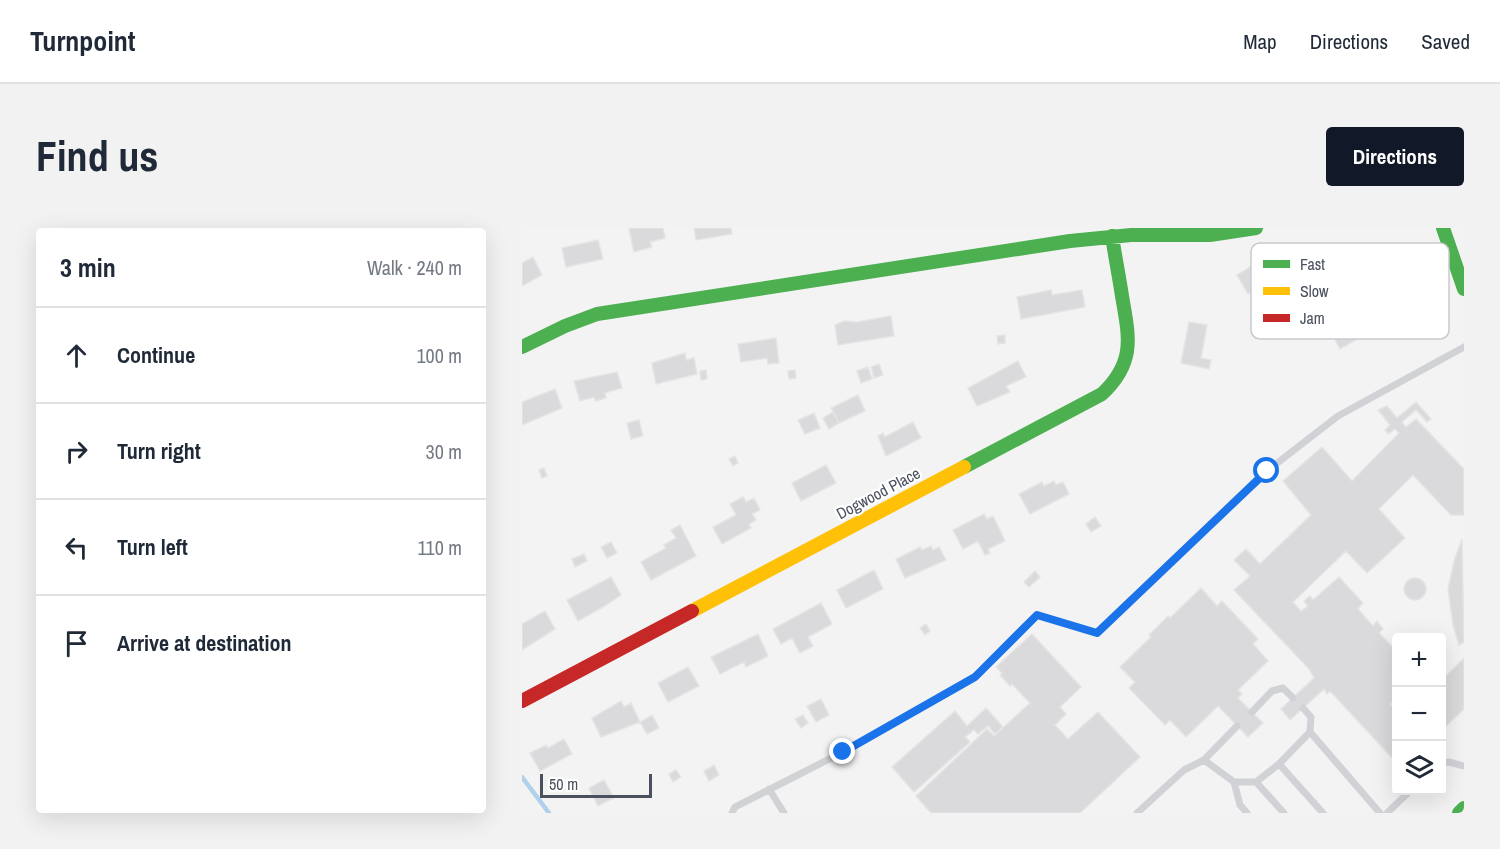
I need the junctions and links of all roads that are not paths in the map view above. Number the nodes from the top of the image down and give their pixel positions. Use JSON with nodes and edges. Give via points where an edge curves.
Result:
{"nodes":[{"id":1,"x":1256,"y":228,"type":"edge"},
{"id":2,"x":1443,"y":228,"type":"edge"},
{"id":3,"x":1112,"y":236,"type":"junction"},
{"id":4,"x":1448,"y":243,"type":"edge"},
{"id":5,"x":1449,"y":245,"type":"edge"},
{"id":6,"x":1464,"y":289,"type":"edge"},
{"id":7,"x":1464,"y":346,"type":"edge"},
{"id":8,"x":522,"y":348,"type":"edge"},
{"id":9,"x":1293,"y":698,"type":"dead end"},
{"id":10,"x":522,"y":701,"type":"edge"},
{"id":11,"x":1303,"y":708,"type":"dead end"},
{"id":12,"x":1252,"y":712,"type":"dead end"},
{"id":13,"x":1237,"y":726,"type":"dead end"},
{"id":14,"x":1310,"y":732,"type":"junction"},
{"id":15,"x":1204,"y":760,"type":"junction"},
{"id":16,"x":1446,"y":762,"type":"edge"},
{"id":17,"x":1279,"y":764,"type":"junction"},
{"id":18,"x":1464,"y":766,"type":"edge"},
{"id":19,"x":1234,"y":782,"type":"junction"},
{"id":20,"x":1256,"y":782,"type":"junction"},
{"id":21,"x":770,"y":789,"type":"junction"},
{"id":22,"x":1406,"y":795,"type":"edge"},
{"id":23,"x":1464,"y":808,"type":"edge"},
{"id":24,"x":732,"y":813,"type":"edge"},
{"id":25,"x":784,"y":813,"type":"edge"},
{"id":26,"x":1137,"y":813,"type":"edge"},
{"id":27,"x":1247,"y":813,"type":"edge"},
{"id":28,"x":1284,"y":813,"type":"edge"},
{"id":29,"x":1323,"y":813,"type":"edge"},
{"id":30,"x":1380,"y":813,"type":"edge"},
{"id":31,"x":1387,"y":813,"type":"edge"},
{"id":32,"x":1459,"y":813,"type":"edge"}],
"edges":[{"from":1,"to":3,"type":"street","via":[[1210,235]]},
{"from":2,"to":4,"type":"street"},
{"from":3,"to":8,"type":"street","via":[[597,314]]},
{"from":3,"to":10,"type":"street","name":"Dogwood Place","via":[[1129,338],[1128,354],[1119,376],[1102,394]]},
{"from":5,"to":6,"type":"street"},
{"from":7,"to":21,"type":"lane","via":[[1338,416],[1267,471],[1097,633],[1037,615],[975,677]]},
{"from":9,"to":12,"type":"lane","via":[[1283,688],[1272,691]]},
{"from":11,"to":14,"type":"lane","via":[[1311,717]]},
{"from":13,"to":15,"type":"lane"},
{"from":14,"to":17,"type":"lane"},
{"from":14,"to":30,"type":"lane"},
{"from":15,"to":19,"type":"lane"},
{"from":15,"to":26,"type":"lane","via":[[1184,770]]},
{"from":16,"to":18,"type":"lane"},
{"from":17,"to":20,"type":"lane"},
{"from":17,"to":29,"type":"lane"},
{"from":19,"to":20,"type":"lane"},
{"from":19,"to":27,"type":"lane","via":[[1240,805]]},
{"from":20,"to":28,"type":"lane"},
{"from":21,"to":24,"type":"lane","via":[[735,807]]},
{"from":21,"to":25,"type":"lane"},
{"from":22,"to":31,"type":"lane"},
{"from":23,"to":32,"type":"street"}]}
